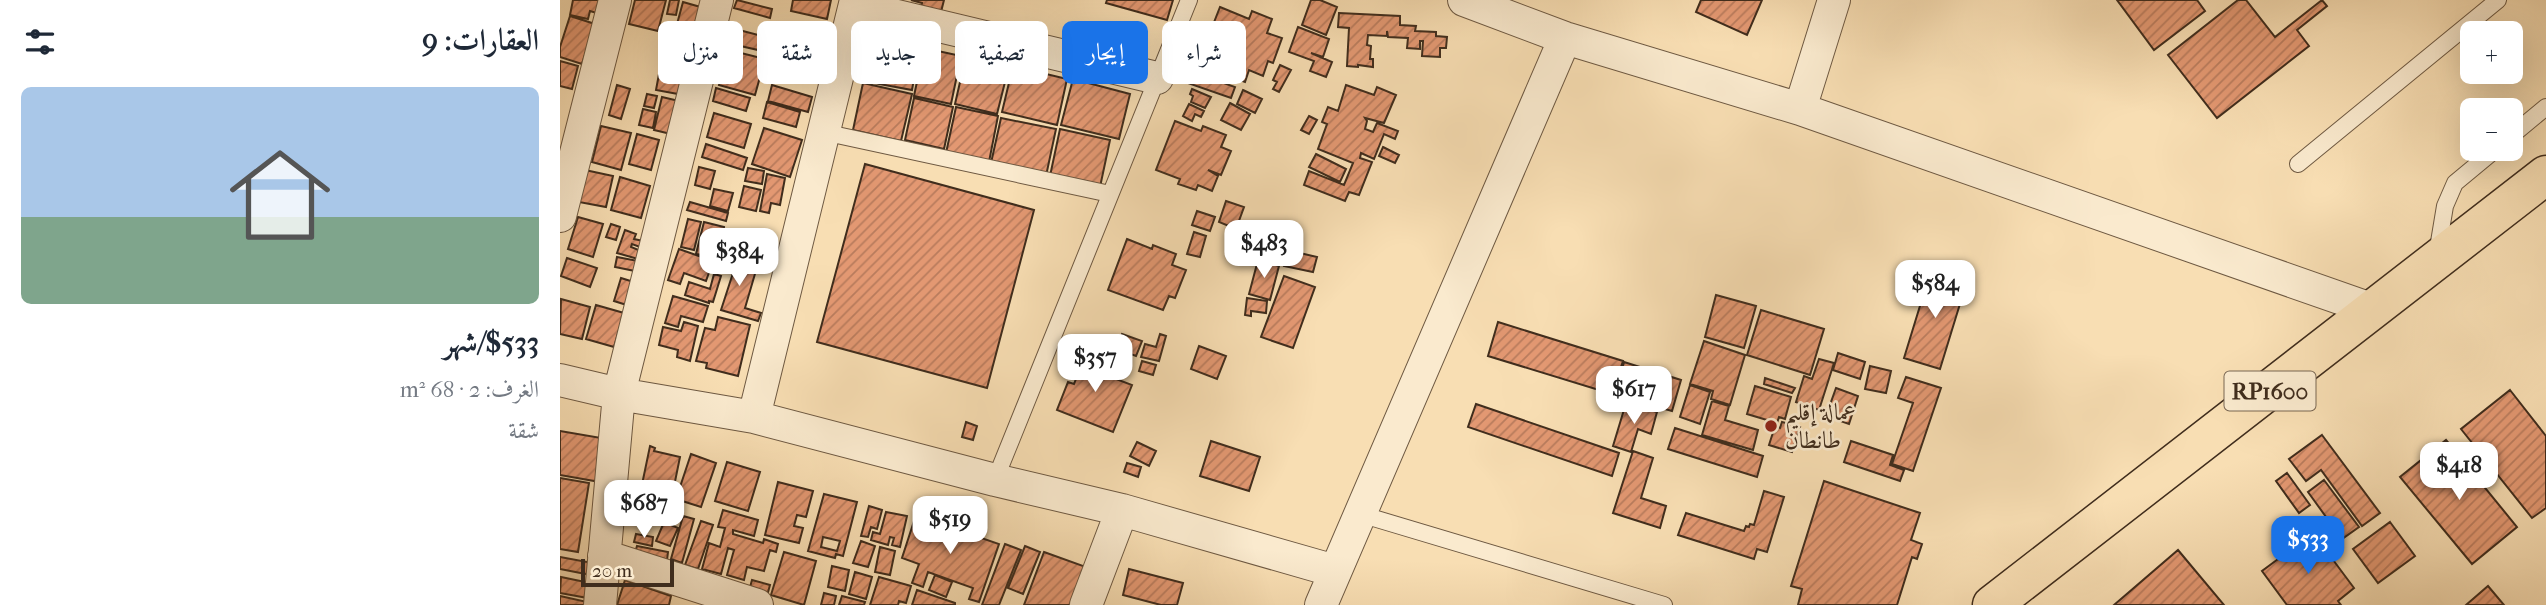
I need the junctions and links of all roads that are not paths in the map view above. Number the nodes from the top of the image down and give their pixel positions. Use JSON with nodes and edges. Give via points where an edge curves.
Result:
{"nodes":[{"id":1,"x":615,"y":0,"type":"edge"},
{"id":2,"x":717,"y":0,"type":"edge"},
{"id":3,"x":1189,"y":0,"type":"edge"},
{"id":4,"x":1834,"y":0,"type":"edge"},
{"id":5,"x":2498,"y":0,"type":"edge"},
{"id":6,"x":1472,"y":1,"type":"edge"},
{"id":7,"x":855,"y":3,"type":"edge"},
{"id":8,"x":1565,"y":38,"type":"junction"},
{"id":9,"x":1157,"y":78,"type":"junction"},
{"id":10,"x":2546,"y":107,"type":"edge"},
{"id":11,"x":1800,"y":109,"type":"junction"},
{"id":12,"x":2523,"y":126,"type":"edge"},
{"id":13,"x":823,"y":132,"type":"junction"},
{"id":14,"x":2482,"y":161,"type":"edge"},
{"id":15,"x":2298,"y":164,"type":"dead end"},
{"id":16,"x":2546,"y":175,"type":"edge"},
{"id":17,"x":1110,"y":194,"type":"junction"},
{"id":18,"x":560,"y":216,"type":"edge"},
{"id":19,"x":2435,"y":262,"type":"junction"},
{"id":20,"x":2374,"y":310,"type":"junction"},
{"id":21,"x":560,"y":380,"type":"edge"},
{"id":22,"x":619,"y":394,"type":"junction"},
{"id":23,"x":754,"y":417,"type":"junction"},
{"id":24,"x":995,"y":480,"type":"junction"},
{"id":25,"x":1122,"y":510,"type":"junction"},
{"id":26,"x":1360,"y":514,"type":"junction"},
{"id":27,"x":604,"y":556,"type":"junction"},
{"id":28,"x":1335,"y":571,"type":"junction"},
{"id":29,"x":600,"y":605,"type":"edge"},
{"id":30,"x":757,"y":605,"type":"edge"},
{"id":31,"x":1086,"y":605,"type":"edge"},
{"id":32,"x":1321,"y":605,"type":"edge"},
{"id":33,"x":1664,"y":605,"type":"edge"},
{"id":34,"x":1992,"y":605,"type":"edge"}],
"edges":[{"from":1,"to":18,"type":"street"},
{"from":2,"to":22,"type":"street"},
{"from":3,"to":9,"type":"lane"},
{"from":4,"to":11,"type":"street"},
{"from":5,"to":15,"type":"lane"},
{"from":6,"to":8,"type":"street"},
{"from":7,"to":9,"type":"street"},
{"from":7,"to":13,"type":"street"},
{"from":8,"to":11,"type":"street"},
{"from":8,"to":26,"type":"street"},
{"from":9,"to":17,"type":"lane"},
{"from":10,"to":12,"type":"lane"},
{"from":11,"to":20,"type":"street"},
{"from":13,"to":17,"type":"lane"},
{"from":13,"to":23,"type":"street"},
{"from":14,"to":19,"type":"lane","via":[[2455,183],[2445,206]]},
{"from":16,"to":19,"type":"main road","number":"RP1600"},
{"from":17,"to":24,"type":"lane"},
{"from":19,"to":20,"type":"main road","number":"RP1600"},
{"from":20,"to":34,"type":"main road","number":"RP1600"},
{"from":21,"to":22,"type":"street"},
{"from":22,"to":23,"type":"street"},
{"from":22,"to":27,"type":"street"},
{"from":23,"to":24,"type":"street"},
{"from":24,"to":25,"type":"street"},
{"from":25,"to":28,"type":"street"},
{"from":25,"to":31,"type":"street"},
{"from":26,"to":28,"type":"street"},
{"from":26,"to":33,"type":"lane"},
{"from":27,"to":29,"type":"street"},
{"from":27,"to":30,"type":"street"},
{"from":28,"to":32,"type":"street"}]}
